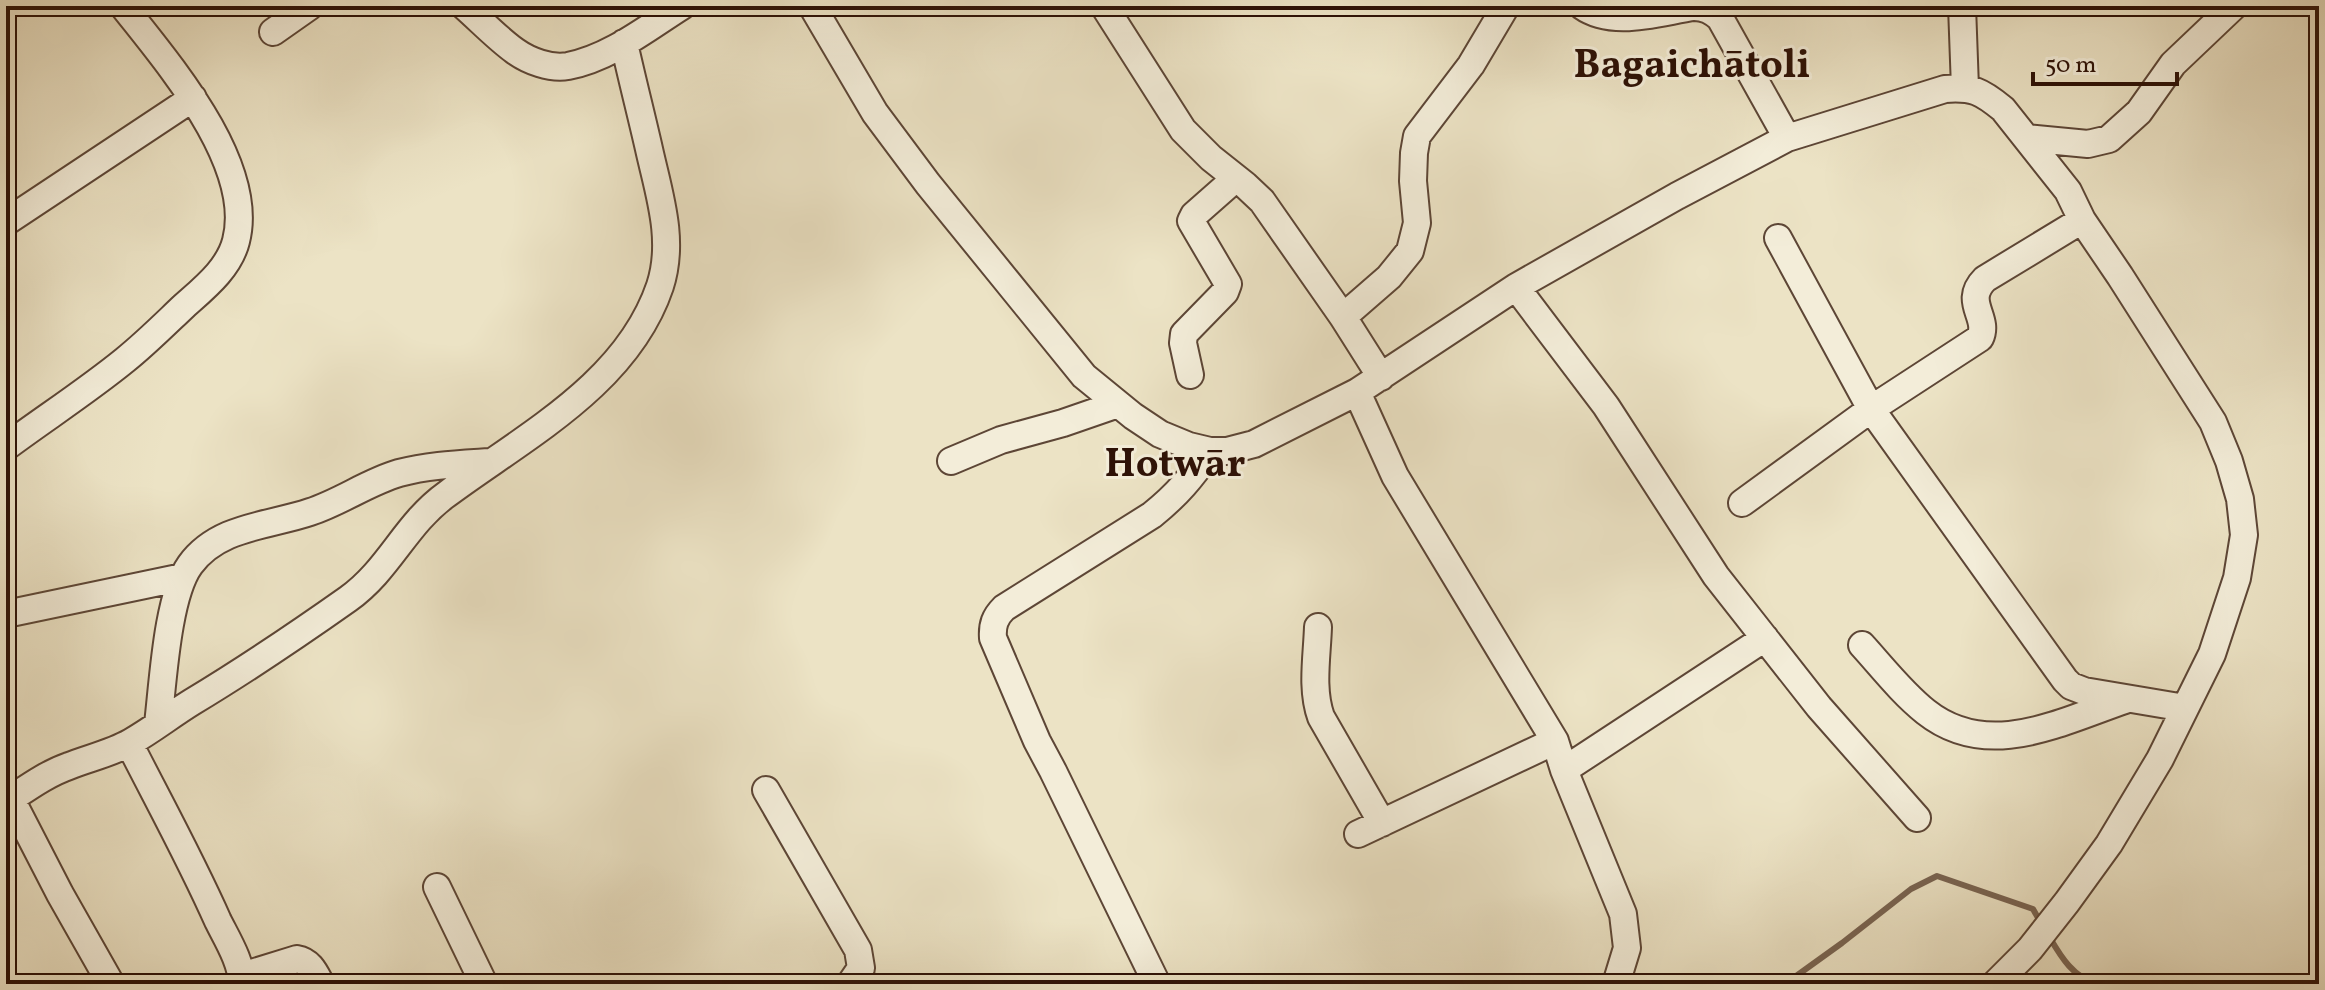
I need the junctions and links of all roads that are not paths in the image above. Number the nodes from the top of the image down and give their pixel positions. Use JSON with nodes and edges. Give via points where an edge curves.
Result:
{"nodes":[{"id":1,"x":123,"y":6,"type":"edge"},
{"id":2,"x":310,"y":6,"type":"edge"},
{"id":3,"x":464,"y":6,"type":"edge"},
{"id":4,"x":682,"y":6,"type":"edge"},
{"id":5,"x":812,"y":6,"type":"edge"},
{"id":6,"x":1104,"y":6,"type":"edge"},
{"id":7,"x":1506,"y":6,"type":"edge"},
{"id":8,"x":1582,"y":6,"type":"edge"},
{"id":9,"x":1962,"y":6,"type":"edge"},
{"id":10,"x":2234,"y":6,"type":"edge"},
{"id":11,"x":1712,"y":8,"type":"edge"},
{"id":12,"x":273,"y":32,"type":"dead end"},
{"id":13,"x":624,"y":43,"type":"junction"},
{"id":14,"x":1965,"y":88,"type":"junction"},
{"id":15,"x":193,"y":98,"type":"junction"},
{"id":16,"x":1787,"y":138,"type":"junction"},
{"id":17,"x":2026,"y":138,"type":"junction"},
{"id":18,"x":1236,"y":178,"type":"junction"},
{"id":19,"x":2082,"y":220,"type":"junction"},
{"id":20,"x":6,"y":222,"type":"edge"},
{"id":21,"x":1778,"y":238,"type":"dead end"},
{"id":22,"x":1516,"y":287,"type":"junction"},
{"id":23,"x":1343,"y":317,"type":"junction"},
{"id":24,"x":1190,"y":375,"type":"dead end"},
{"id":25,"x":1381,"y":377,"type":"junction"},
{"id":26,"x":1357,"y":392,"type":"junction"},
{"id":27,"x":1118,"y":404,"type":"junction"},
{"id":28,"x":1871,"y":409,"type":"junction"},
{"id":29,"x":6,"y":447,"type":"edge"},
{"id":30,"x":1210,"y":451,"type":"junction"},
{"id":31,"x":493,"y":461,"type":"junction"},
{"id":32,"x":951,"y":461,"type":"dead end"},
{"id":33,"x":1742,"y":503,"type":"dead end"},
{"id":34,"x":183,"y":577,"type":"junction"},
{"id":35,"x":6,"y":614,"type":"edge"},
{"id":36,"x":1318,"y":627,"type":"dead end"},
{"id":37,"x":1765,"y":638,"type":"junction"},
{"id":38,"x":1862,"y":645,"type":"dead end"},
{"id":39,"x":2128,"y":699,"type":"junction"},
{"id":40,"x":2185,"y":708,"type":"junction"},
{"id":41,"x":158,"y":724,"type":"junction"},
{"id":42,"x":1555,"y":741,"type":"junction"},
{"id":43,"x":129,"y":743,"type":"junction"},
{"id":44,"x":1564,"y":770,"type":"junction"},
{"id":45,"x":766,"y":790,"type":"dead end"},
{"id":46,"x":8,"y":801,"type":"edge"},
{"id":47,"x":1917,"y":818,"type":"dead end"},
{"id":48,"x":437,"y":887,"type":"dead end"},
{"id":49,"x":242,"y":980,"type":"edge"},
{"id":50,"x":111,"y":984,"type":"edge"},
{"id":51,"x":321,"y":984,"type":"edge"},
{"id":52,"x":484,"y":984,"type":"edge"},
{"id":53,"x":850,"y":984,"type":"edge"},
{"id":54,"x":1157,"y":984,"type":"edge"},
{"id":55,"x":1616,"y":984,"type":"edge"},
{"id":56,"x":1995,"y":984,"type":"edge"}],
"edges":[{"from":1,"to":15,"type":"street"},
{"from":2,"to":12,"type":"street"},
{"from":3,"to":13,"type":"street","via":[[516,52],[544,65],[565,67]]},
{"from":4,"to":13,"type":"street"},
{"from":5,"to":27,"type":"street","via":[[875,113],[928,184],[1084,376]]},
{"from":6,"to":18,"type":"street","via":[[1183,130]]},
{"from":7,"to":23,"type":"street","via":[[1471,65],[1417,136],[1417,232],[1410,251]]},
{"from":8,"to":11,"type":"street","via":[[1612,17]]},
{"from":9,"to":14,"type":"street"},
{"from":10,"to":17,"type":"street","via":[[2173,64],[2139,112],[2109,139],[2088,144]]},
{"from":11,"to":16,"type":"street"},
{"from":13,"to":31,"type":"street","via":[[666,224],[660,285],[624,352],[549,422]]},
{"from":14,"to":16,"type":"street","via":[[1945,89]]},
{"from":14,"to":17,"type":"street","via":[[1979,91],[2003,109]]},
{"from":15,"to":20,"type":"street"},
{"from":15,"to":29,"type":"street","via":[[216,137],[236,196],[237,240],[231,254],[207,285],[147,341]]},
{"from":16,"to":22,"type":"street"},
{"from":17,"to":19,"type":"street","via":[[2068,191]]},
{"from":18,"to":23,"type":"street","via":[[1262,201]]},
{"from":18,"to":24,"type":"street","via":[[1191,221],[1228,284],[1184,334]]},
{"from":19,"to":28,"type":"street","via":[[1985,279],[1975,295],[1983,329],[1980,338]]},
{"from":19,"to":40,"type":"street","via":[[2213,422],[2240,499],[2244,535],[2237,578],[2212,654]]},
{"from":21,"to":28,"type":"street"},
{"from":22,"to":25,"type":"street"},
{"from":22,"to":37,"type":"street","via":[[1606,406],[1716,576]]},
{"from":23,"to":25,"type":"street"},
{"from":25,"to":26,"type":"street"},
{"from":26,"to":30,"type":"street","via":[[1254,444]]},
{"from":26,"to":42,"type":"street","via":[[1395,476]]},
{"from":27,"to":30,"type":"street","via":[[1160,434]]},
{"from":27,"to":32,"type":"street"},
{"from":28,"to":33,"type":"street"},
{"from":28,"to":39,"type":"street","via":[[2065,680],[2084,691]]},
{"from":30,"to":54,"type":"street","via":[[1170,501],[1004,608],[992,629],[1037,741]]},
{"from":31,"to":34,"type":"street","via":[[398,474],[309,513],[237,532],[201,553]]},
{"from":31,"to":41,"type":"street","via":[[425,513],[365,587]]},
{"from":34,"to":35,"type":"street"},
{"from":34,"to":41,"type":"street"},
{"from":36,"to":42,"type":"street","via":[[1317,706],[1370,829]]},
{"from":37,"to":44,"type":"street"},
{"from":37,"to":47,"type":"street"},
{"from":38,"to":39,"type":"street","via":[[1927,712],[1968,733],[2006,736],[2031,731]]},
{"from":39,"to":40,"type":"street"},
{"from":40,"to":56,"type":"street","via":[[2109,844],[2030,949]]},
{"from":41,"to":43,"type":"street"},
{"from":42,"to":44,"type":"street"},
{"from":43,"to":46,"type":"street","via":[[53,772]]},
{"from":43,"to":49,"type":"street","via":[[200,880]]},
{"from":44,"to":55,"type":"street","via":[[1623,914],[1627,948]]},
{"from":45,"to":53,"type":"street","via":[[858,950],[861,968]]},
{"from":46,"to":50,"type":"street"},
{"from":48,"to":52,"type":"street"},
{"from":49,"to":51,"type":"street","via":[[302,959]]}]}
